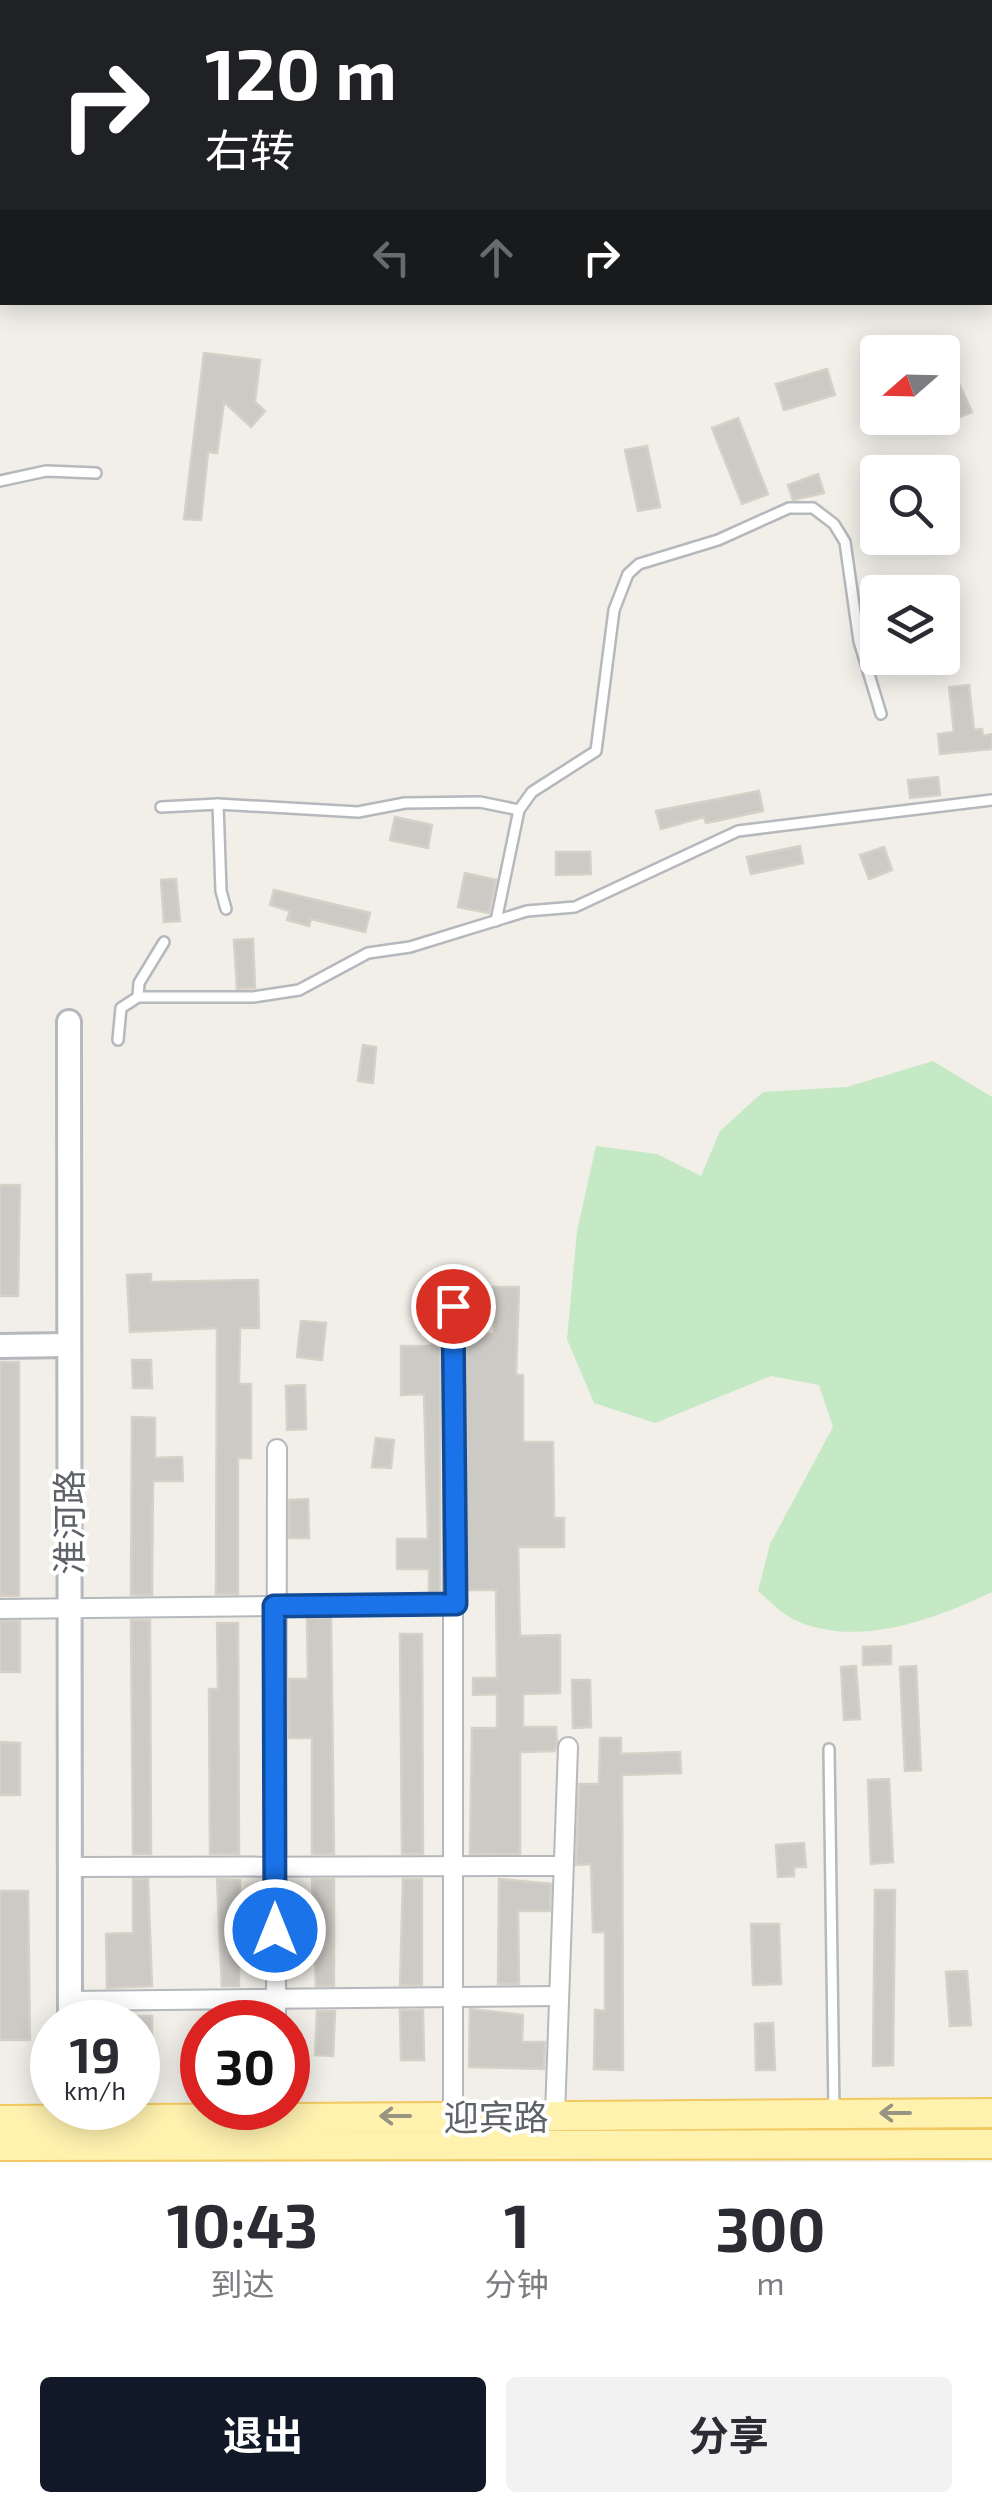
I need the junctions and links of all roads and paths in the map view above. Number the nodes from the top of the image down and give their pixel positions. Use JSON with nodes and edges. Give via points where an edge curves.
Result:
{"nodes":[{"id":1,"x":96,"y":473,"type":"dead end"},
{"id":2,"x":0,"y":481,"type":"edge"},
{"id":3,"x":881,"y":714,"type":"dead end"},
{"id":4,"x":992,"y":800,"type":"edge"},
{"id":5,"x":218,"y":804,"type":"junction"},
{"id":6,"x":161,"y":807,"type":"dead end"},
{"id":7,"x":519,"y":810,"type":"junction"},
{"id":8,"x":226,"y":908,"type":"dead end"},
{"id":9,"x":496,"y":921,"type":"junction"},
{"id":10,"x":164,"y":942,"type":"dead end"},
{"id":11,"x":138,"y":996,"type":"junction"},
{"id":12,"x":69,"y":1022,"type":"dead end"},
{"id":13,"x":118,"y":1040,"type":"dead end"},
{"id":14,"x":453,"y":1306,"type":"dead end"},
{"id":15,"x":68,"y":1345,"type":"junction"},
{"id":16,"x":0,"y":1346,"type":"edge"},
{"id":17,"x":277,"y":1449,"type":"dead end"},
{"id":18,"x":456,"y":1604,"type":"junction"},
{"id":19,"x":274,"y":1606,"type":"junction"},
{"id":20,"x":68,"y":1608,"type":"junction"},
{"id":21,"x":0,"y":1609,"type":"edge"},
{"id":22,"x":568,"y":1747,"type":"dead end"},
{"id":23,"x":829,"y":1749,"type":"dead end"},
{"id":24,"x":275,"y":1865,"type":"junction"},
{"id":25,"x":456,"y":1866,"type":"junction"},
{"id":26,"x":563,"y":1866,"type":"junction"},
{"id":27,"x":70,"y":1867,"type":"junction"},
{"id":28,"x":276,"y":1996,"type":"junction"},
{"id":29,"x":558,"y":1996,"type":"junction"},
{"id":30,"x":454,"y":1997,"type":"junction"},
{"id":31,"x":70,"y":2000,"type":"edge"},
{"id":32,"x":276,"y":2000,"type":"edge"},
{"id":33,"x":160,"y":2005,"type":"edge"},
{"id":34,"x":310,"y":2113,"type":"edge"},
{"id":35,"x":992,"y":2113,"type":"edge"},
{"id":36,"x":834,"y":2114,"type":"junction"},
{"id":37,"x":453,"y":2116,"type":"junction"},
{"id":38,"x":554,"y":2116,"type":"junction"},
{"id":39,"x":0,"y":2120,"type":"edge"},
{"id":40,"x":180,"y":2122,"type":"edge"},
{"id":41,"x":71,"y":2134,"type":"edge"},
{"id":42,"x":992,"y":2144,"type":"edge"},
{"id":43,"x":0,"y":2146,"type":"edge"},
{"id":44,"x":829,"y":2153,"type":"edge"},
{"id":45,"x":459,"y":2154,"type":"edge"},
{"id":46,"x":552,"y":2154,"type":"edge"},
{"id":47,"x":688,"y":2154,"type":"edge"}],
"edges":[{"from":1,"to":2,"type":"lane","via":[[46,472]]},
{"from":3,"to":7,"type":"lane","via":[[859,641],[845,542],[813,508],[790,508],[718,540],[638,564],[628,574],[614,610],[596,751],[532,792]]},
{"from":4,"to":9,"type":"lane","via":[[738,831],[575,907]]},
{"from":5,"to":6,"type":"lane"},
{"from":5,"to":7,"type":"lane","via":[[358,812],[480,802]]},
{"from":5,"to":8,"type":"lane"},
{"from":7,"to":9,"type":"lane"},
{"from":9,"to":11,"type":"lane","via":[[368,953],[299,990],[253,997]]},
{"from":10,"to":11,"type":"lane","via":[[138,983]]},
{"from":11,"to":13,"type":"lane","via":[[121,1008]]},
{"from":12,"to":15,"type":"street","name":"淮河路"},
{"from":14,"to":18,"type":"street"},
{"from":15,"to":16,"type":"street"},
{"from":15,"to":20,"type":"street","name":"淮河路"},
{"from":17,"to":19,"type":"street"},
{"from":18,"to":19,"type":"street"},
{"from":18,"to":25,"type":"street"},
{"from":19,"to":20,"type":"street"},
{"from":19,"to":24,"type":"street"},
{"from":20,"to":21,"type":"street"},
{"from":20,"to":27,"type":"street","name":"淮河路"},
{"from":22,"to":26,"type":"street"},
{"from":23,"to":36,"type":"lane"},
{"from":24,"to":25,"type":"street"},
{"from":24,"to":27,"type":"street"},
{"from":24,"to":28,"type":"street"},
{"from":25,"to":26,"type":"street"},
{"from":25,"to":30,"type":"street"},
{"from":26,"to":29,"type":"street"},
{"from":27,"to":31,"type":"street","name":"淮河路"},
{"from":28,"to":30,"type":"street"},
{"from":28,"to":32,"type":"street"},
{"from":28,"to":33,"type":"street"},
{"from":29,"to":30,"type":"street"},
{"from":29,"to":38,"type":"street"},
{"from":30,"to":37,"type":"street"},
{"from":37,"to":34,"type":"main road","name":"迎宾路","one_way":true},
{"from":35,"to":36,"type":"main road","name":"迎宾路","one_way":true},
{"from":36,"to":38,"type":"main road","name":"迎宾路"},
{"from":37,"to":38,"type":"main road","name":"迎宾路"},
{"from":39,"to":41,"type":"main road","name":"迎宾路"},
{"from":40,"to":41,"type":"main road","name":"迎宾路"},
{"from":41,"to":43,"type":"main road","name":"迎宾路"},
{"from":41,"to":45,"type":"main road","name":"迎宾路"},
{"from":42,"to":44,"type":"main road","name":"迎宾路"},
{"from":44,"to":47,"type":"main road","name":"迎宾路"},
{"from":45,"to":46,"type":"main road","name":"迎宾路"},
{"from":46,"to":47,"type":"main road","name":"迎宾路"}]}
